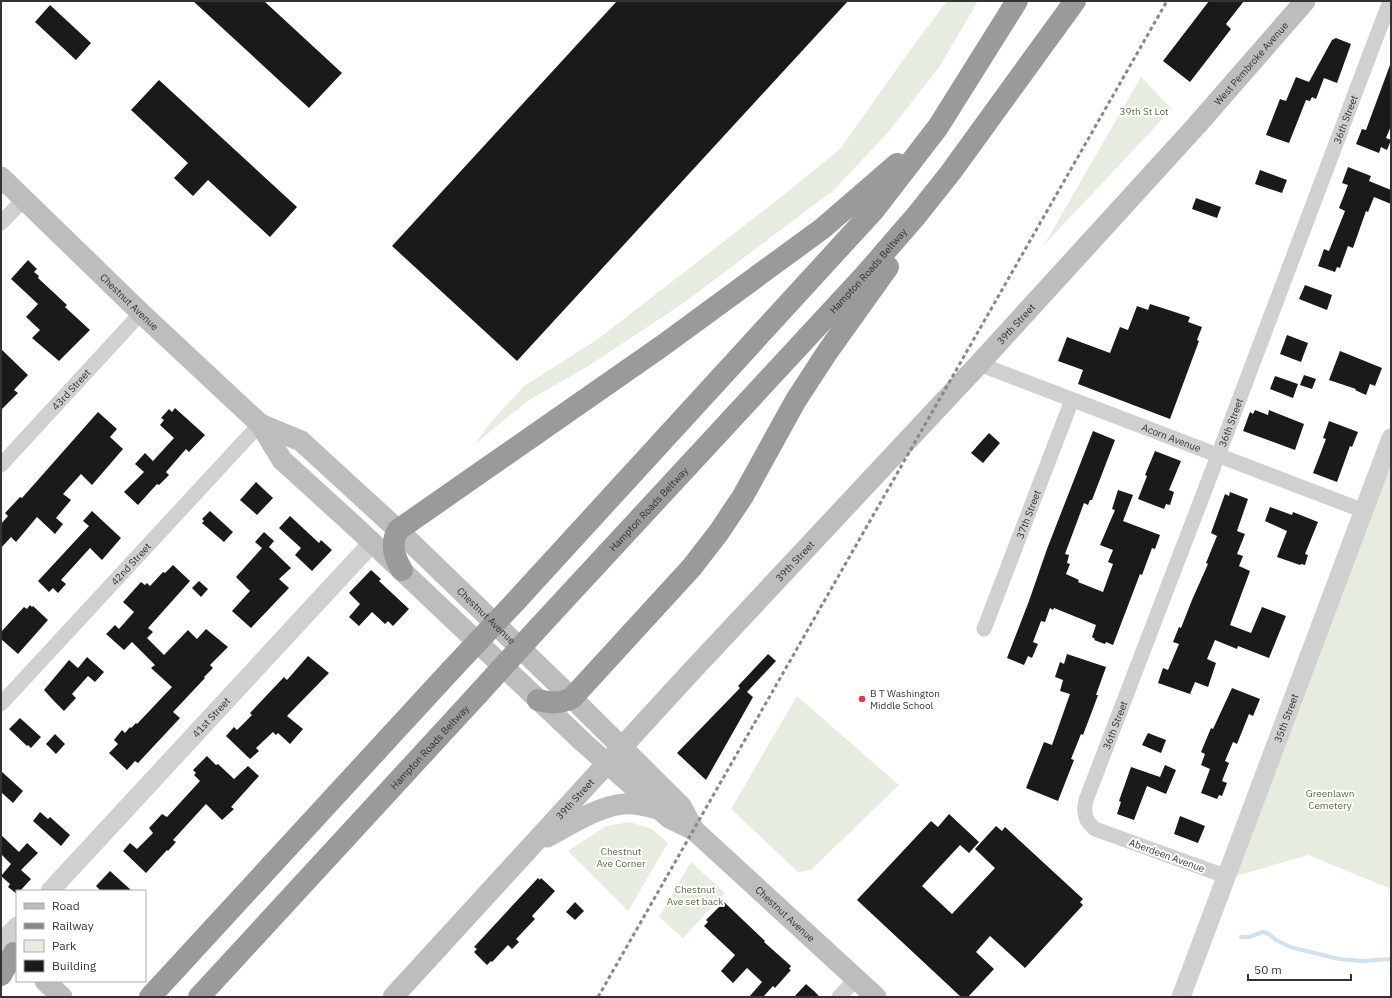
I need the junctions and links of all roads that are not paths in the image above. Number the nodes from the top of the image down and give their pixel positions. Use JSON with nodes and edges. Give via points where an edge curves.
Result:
{"nodes":[{"id":1,"x":1017,"y":1,"type":"edge"},
{"id":2,"x":1075,"y":1,"type":"edge"},
{"id":3,"x":1305,"y":1,"type":"edge"},
{"id":4,"x":1390,"y":1,"type":"edge"},
{"id":5,"x":1197,"y":125,"type":"joint"},
{"id":6,"x":938,"y":127,"type":"junction"},
{"id":7,"x":951,"y":172,"type":"junction"},
{"id":8,"x":1,"y":177,"type":"edge"},
{"id":9,"x":24,"y":199,"type":"junction"},
{"id":10,"x":1,"y":223,"type":"edge"},
{"id":11,"x":141,"y":313,"type":"junction"},
{"id":12,"x":979,"y":364,"type":"junction"},
{"id":13,"x":1072,"y":400,"type":"junction"},
{"id":14,"x":260,"y":424,"type":"junction"},
{"id":15,"x":1391,"y":438,"type":"edge"},
{"id":16,"x":1218,"y":456,"type":"junction"},
{"id":17,"x":1,"y":465,"type":"edge"},
{"id":18,"x":1364,"y":511,"type":"junction"},
{"id":19,"x":398,"y":530,"type":"junction"},
{"id":20,"x":372,"y":543,"type":"junction"},
{"id":21,"x":402,"y":570,"type":"junction"},
{"id":22,"x":984,"y":629,"type":"dead end"},
{"id":23,"x":572,"y":698,"type":"junction"},
{"id":24,"x":538,"y":700,"type":"junction"},
{"id":25,"x":1,"y":704,"type":"edge"},
{"id":26,"x":622,"y":747,"type":"junction"},
{"id":27,"x":607,"y":764,"type":"junction"},
{"id":28,"x":658,"y":809,"type":"junction"},
{"id":29,"x":694,"y":830,"type":"junction"},
{"id":30,"x":1108,"y":834,"type":"joint"},
{"id":31,"x":534,"y":844,"type":"junction"},
{"id":32,"x":1225,"y":876,"type":"junction"},
{"id":33,"x":51,"y":890,"type":"edge"},
{"id":34,"x":16,"y":929,"type":"edge"},
{"id":35,"x":9,"y":948,"type":"edge"},
{"id":36,"x":1,"y":975,"type":"edge"},
{"id":37,"x":856,"y":979,"type":"junction"},
{"id":38,"x":46,"y":982,"type":"edge"},
{"id":39,"x":62,"y":997,"type":"edge"},
{"id":40,"x":150,"y":997,"type":"edge"},
{"id":41,"x":199,"y":997,"type":"edge"},
{"id":42,"x":394,"y":997,"type":"edge"},
{"id":43,"x":839,"y":997,"type":"edge"},
{"id":44,"x":876,"y":997,"type":"edge"},
{"id":45,"x":1181,"y":997,"type":"edge"}],
"edges":[{"from":1,"to":6,"type":"highway"},
{"from":2,"to":7,"type":"highway","name":"Hampton Roads Beltway"},
{"from":3,"to":5,"type":"main road","name":"West Pembroke Avenue"},
{"from":4,"to":16,"type":"street","name":"36th Street"},
{"from":5,"to":12,"type":"main road","name":"39th Street"},
{"from":6,"to":19,"type":"highway","via":[[823,228],[662,346]]},
{"from":6,"to":40,"type":"highway","bridge":true,"via":[[874,210]]},
{"from":7,"to":23,"type":"highway","via":[[796,400],[743,496],[718,532],[692,567]]},
{"from":7,"to":41,"type":"highway","name":"Hampton Roads Beltway","bridge":true,"via":[[864,276]]},
{"from":8,"to":9,"type":"main road","name":"Chestnut Avenue"},
{"from":9,"to":10,"type":"street"},
{"from":9,"to":11,"type":"main road","name":"Chestnut Avenue"},
{"from":11,"to":14,"type":"main road","name":"Chestnut Avenue"},
{"from":11,"to":17,"type":"street","name":"43rd Street"},
{"from":12,"to":13,"type":"street","name":"Acorn Avenue"},
{"from":12,"to":26,"type":"main road","name":"39th Street"},
{"from":13,"to":16,"type":"street","name":"Acorn Avenue"},
{"from":13,"to":22,"type":"street","name":"37th Street"},
{"from":14,"to":19,"type":"main road","name":"Chestnut Avenue","via":[[301,441]]},
{"from":14,"to":20,"type":"main road","name":"Chestnut Avenue","via":[[282,460]]},
{"from":14,"to":25,"type":"street","name":"42nd Street"},
{"from":15,"to":18,"type":"street","name":"35th Street"},
{"from":16,"to":18,"type":"street","name":"Acorn Avenue"},
{"from":16,"to":30,"type":"street","name":"36th Street","via":[[1086,800],[1085,816],[1089,824]]},
{"from":18,"to":32,"type":"street","name":"35th Street"},
{"from":19,"to":21,"type":"highway","via":[[393,543],[396,560]]},
{"from":19,"to":23,"type":"main road","name":"Chestnut Avenue"},
{"from":20,"to":21,"type":"main road","name":"Chestnut Avenue"},
{"from":20,"to":33,"type":"street","name":"41st Street"},
{"from":21,"to":24,"type":"main road","name":"Chestnut Avenue"},
{"from":23,"to":24,"type":"highway","via":[[560,702]]},
{"from":23,"to":26,"type":"main road","name":"Chestnut Avenue"},
{"from":24,"to":27,"type":"main road","name":"Chestnut Avenue"},
{"from":26,"to":27,"type":"main road","name":"39th Street"},
{"from":26,"to":29,"type":"main road","name":"Chestnut Avenue","via":[[681,806]]},
{"from":27,"to":28,"type":"main road","name":"Chestnut Avenue"},
{"from":27,"to":31,"type":"main road","name":"39th Street"},
{"from":28,"to":29,"type":"main road","name":"Chestnut Avenue","via":[[669,818]]},
{"from":28,"to":31,"type":"main road","via":[[639,804],[612,806],[599,810]]},
{"from":29,"to":37,"type":"main road","name":"Chestnut Avenue"},
{"from":30,"to":32,"type":"street","name":"Aberdeen Avenue"},
{"from":31,"to":42,"type":"main road","name":"39th Street"},
{"from":32,"to":45,"type":"street","name":"35th Street"},
{"from":34,"to":35,"type":"street"},
{"from":35,"to":36,"type":"highway"},
{"from":37,"to":43,"type":"street"},
{"from":37,"to":44,"type":"main road","name":"Chestnut Avenue"},
{"from":38,"to":39,"type":"main road"}]}
